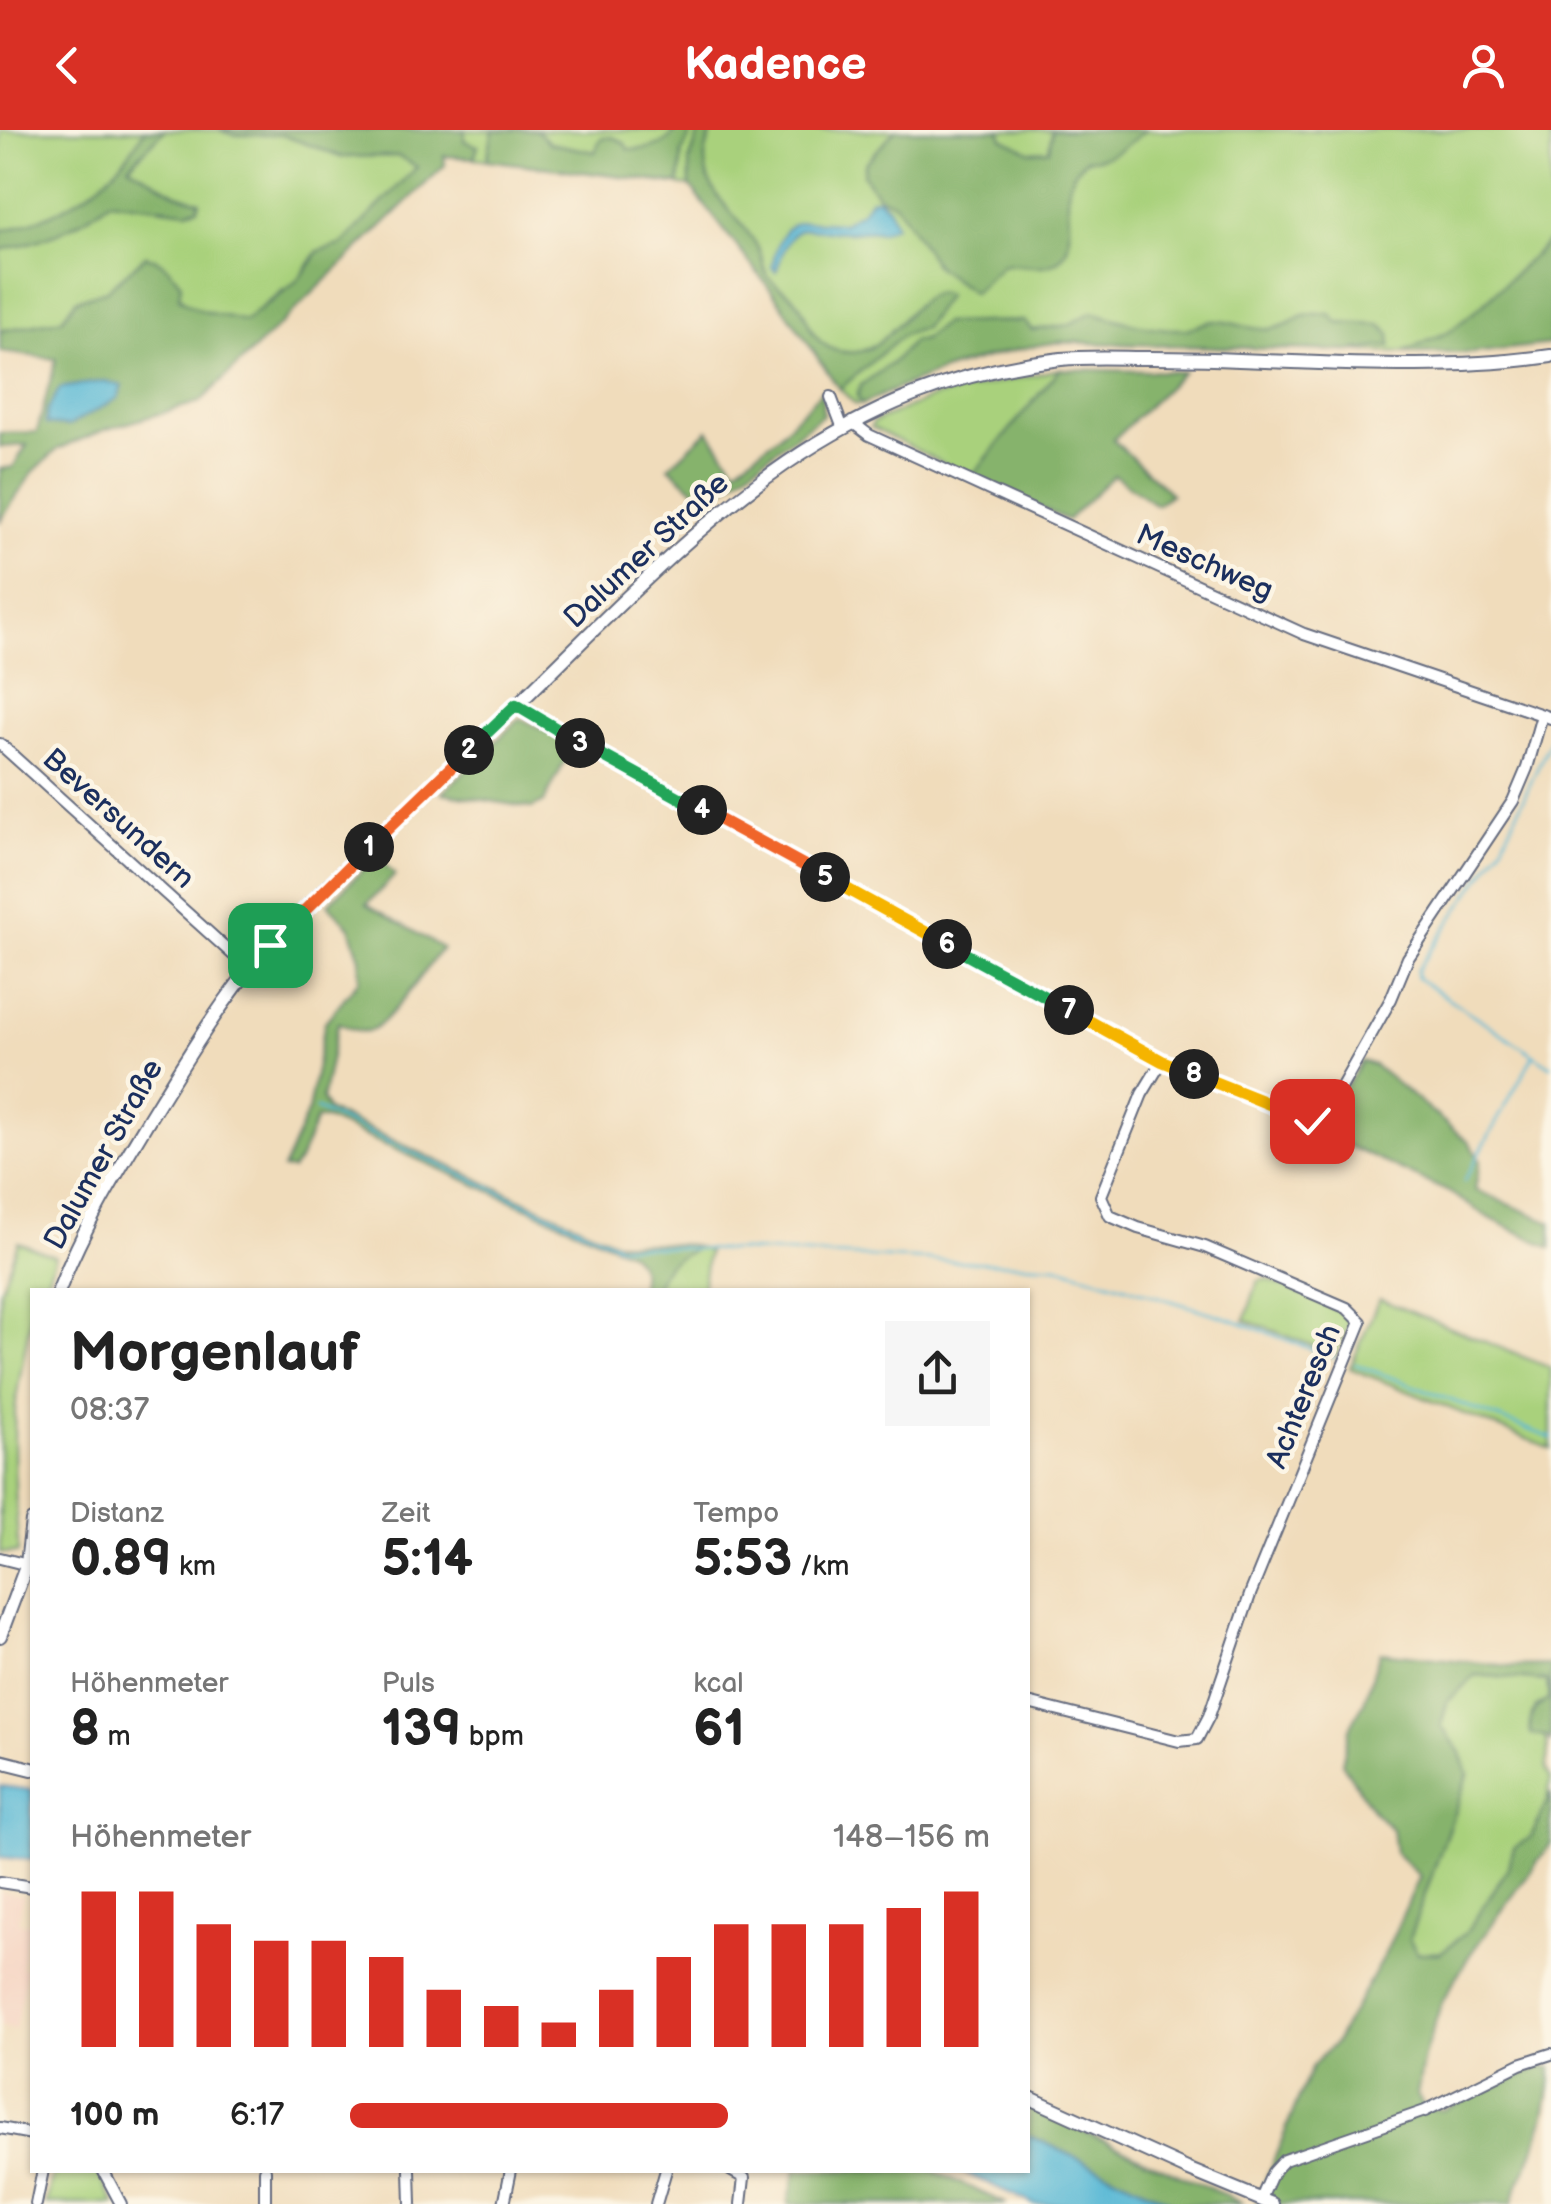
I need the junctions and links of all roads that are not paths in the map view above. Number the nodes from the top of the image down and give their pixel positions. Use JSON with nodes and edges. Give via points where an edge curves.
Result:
{"nodes":[{"id":1,"x":1551,"y":356,"type":"edge"},
{"id":2,"x":832,"y":397,"type":"dead end"},
{"id":3,"x":846,"y":424,"type":"junction"},
{"id":4,"x":516,"y":705,"type":"junction"},
{"id":5,"x":1546,"y":716,"type":"edge"},
{"id":6,"x":0,"y":744,"type":"edge"},
{"id":7,"x":249,"y":969,"type":"junction"},
{"id":8,"x":1162,"y":1061,"type":"junction"},
{"id":9,"x":60,"y":1288,"type":"edge"},
{"id":10,"x":0,"y":1558,"type":"edge"},
{"id":11,"x":30,"y":1565,"type":"edge"},
{"id":12,"x":0,"y":1636,"type":"edge"},
{"id":13,"x":1030,"y":1704,"type":"edge"},
{"id":14,"x":0,"y":1762,"type":"edge"},
{"id":15,"x":30,"y":1769,"type":"edge"},
{"id":16,"x":0,"y":1882,"type":"edge"},
{"id":17,"x":30,"y":1886,"type":"edge"},
{"id":18,"x":1551,"y":2054,"type":"edge"},
{"id":19,"x":1030,"y":2098,"type":"edge"},
{"id":20,"x":0,"y":2128,"type":"edge"},
{"id":21,"x":30,"y":2134,"type":"edge"},
{"id":22,"x":42,"y":2173,"type":"edge"},
{"id":23,"x":105,"y":2173,"type":"edge"},
{"id":24,"x":265,"y":2173,"type":"edge"},
{"id":25,"x":410,"y":2173,"type":"edge"},
{"id":26,"x":510,"y":2173,"type":"edge"},
{"id":27,"x":665,"y":2173,"type":"edge"},
{"id":28,"x":735,"y":2173,"type":"edge"},
{"id":29,"x":1266,"y":2202,"type":"edge"},
{"id":30,"x":36,"y":2204,"type":"edge"},
{"id":31,"x":121,"y":2204,"type":"edge"},
{"id":32,"x":265,"y":2204,"type":"edge"},
{"id":33,"x":411,"y":2204,"type":"edge"},
{"id":34,"x":504,"y":2204,"type":"edge"},
{"id":35,"x":656,"y":2204,"type":"edge"},
{"id":36,"x":741,"y":2204,"type":"edge"}],
"edges":[{"from":1,"to":3,"type":"main road","name":"Dalumer Straße","via":[[1472,364],[1064,358],[920,391]]},
{"from":2,"to":3,"type":"street"},
{"from":3,"to":4,"type":"main road","name":"Dalumer Straße","via":[[731,504]]},
{"from":3,"to":5,"type":"street","name":"Meschweg","via":[[1304,634]]},
{"from":4,"to":7,"type":"main road","name":"Dalumer Straße"},
{"from":4,"to":8,"type":"street"},
{"from":5,"to":8,"type":"street","via":[[1514,801],[1408,958],[1323,1120]]},
{"from":6,"to":7,"type":"street","name":"Beversundern"},
{"from":7,"to":9,"type":"main road","name":"Dalumer Straße","via":[[98,1204]]},
{"from":8,"to":13,"type":"street","name":"Achteresch","via":[[1101,1196],[1110,1216],[1205,1247],[1347,1308],[1361,1322],[1197,1739],[1179,1741]]},
{"from":10,"to":11,"type":"street"},
{"from":11,"to":12,"type":"main road"},
{"from":14,"to":15,"type":"main road"},
{"from":16,"to":17,"type":"street"},
{"from":18,"to":29,"type":"street","via":[[1425,2110],[1284,2160]]},
{"from":19,"to":29,"type":"main road"},
{"from":20,"to":21,"type":"street"},
{"from":22,"to":30,"type":"street"},
{"from":23,"to":31,"type":"street"},
{"from":24,"to":32,"type":"street"},
{"from":25,"to":33,"type":"street"},
{"from":26,"to":34,"type":"street"},
{"from":27,"to":35,"type":"street"},
{"from":28,"to":36,"type":"street","via":[[744,2178]]}]}
